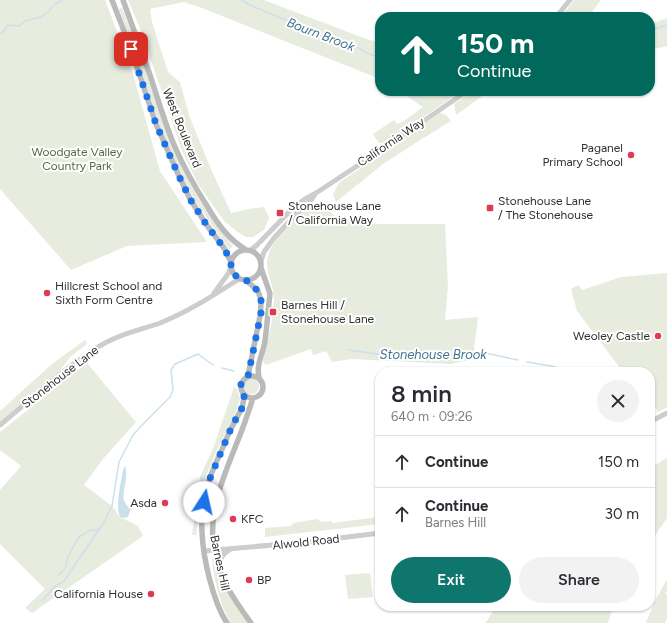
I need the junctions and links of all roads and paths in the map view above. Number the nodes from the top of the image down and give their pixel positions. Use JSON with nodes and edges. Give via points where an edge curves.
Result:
{"nodes":[{"id":1,"x":112,"y":0,"type":"edge"},
{"id":2,"x":123,"y":0,"type":"edge"},
{"id":3,"x":570,"y":0,"type":"edge"},
{"id":4,"x":560,"y":12,"type":"edge"},
{"id":5,"x":460,"y":96,"type":"edge"},
{"id":6,"x":316,"y":193,"type":"junction"},
{"id":7,"x":248,"y":249,"type":"junction"},
{"id":8,"x":261,"y":261,"type":"junction"},
{"id":9,"x":231,"y":264,"type":"junction"},
{"id":10,"x":261,"y":268,"type":"junction"},
{"id":11,"x":242,"y":279,"type":"junction"},
{"id":12,"x":211,"y":297,"type":"junction"},
{"id":13,"x":248,"y":376,"type":"junction"},
{"id":14,"x":259,"y":377,"type":"junction"},
{"id":15,"x":244,"y":394,"type":"junction"},
{"id":16,"x":253,"y":398,"type":"junction"},
{"id":17,"x":667,"y":412,"type":"edge"},
{"id":18,"x":655,"y":419,"type":"edge"},
{"id":19,"x":0,"y":425,"type":"edge"},
{"id":20,"x":375,"y":534,"type":"edge"},
{"id":21,"x":232,"y":548,"type":"junction"},
{"id":22,"x":214,"y":550,"type":"junction"},
{"id":23,"x":204,"y":551,"type":"junction"},
{"id":24,"x":218,"y":566,"type":"junction"},
{"id":25,"x":227,"y":623,"type":"edge"},
{"id":26,"x":251,"y":623,"type":"edge"}],
"edges":[{"from":1,"to":9,"type":"main road","name":"West Boulevard","via":[[156,124],[175,168],[190,199],[224,248]]},
{"from":2,"to":7,"type":"main road","name":"West Boulevard","via":[[165,121],[185,169],[214,218],[231,239]]},
{"from":3,"to":4,"type":"street"},
{"from":5,"to":6,"type":"street","name":"California Way"},
{"from":6,"to":7,"type":"street","name":"California Way","via":[[294,207],[258,245]]},
{"from":6,"to":8,"type":"street","name":"California Way","via":[[274,238]]},
{"from":7,"to":8,"type":"main road","via":[[258,254]]},
{"from":7,"to":9,"type":"main road","via":[[236,253]]},
{"from":8,"to":10,"type":"main road"},
{"from":9,"to":11,"type":"main road","via":[[234,274]]},
{"from":9,"to":12,"type":"street","name":"Stonehouse Lane","via":[[228,274]]},
{"from":10,"to":11,"type":"main road","via":[[256,277]]},
{"from":10,"to":14,"type":"main road","via":[[270,294],[265,343],[258,366]]},
{"from":11,"to":12,"type":"street","name":"Stonehouse Lane"},
{"from":11,"to":13,"type":"main road","via":[[258,291],[261,300]]},
{"from":12,"to":19,"type":"street","name":"Stonehouse Lane","via":[[177,316],[126,333],[95,349],[49,383]]},
{"from":13,"to":14,"type":"main road"},
{"from":13,"to":15,"type":"main road","via":[[241,384]]},
{"from":14,"to":16,"type":"main road","via":[[263,388],[260,395]]},
{"from":15,"to":16,"type":"main road"},
{"from":15,"to":23,"type":"main road","name":"Barnes Hill","via":[[242,408],[208,483],[202,532]]},
{"from":16,"to":22,"type":"main road","name":"Barnes Hill","via":[[216,504]]},
{"from":17,"to":18,"type":"street"},
{"from":20,"to":21,"type":"street","name":"Alwold Road"},
{"from":21,"to":22,"type":"street","name":"Alwold Road"},
{"from":21,"to":24,"type":"street","via":[[220,558]]},
{"from":22,"to":23,"type":"street","name":"Alwold Road"},
{"from":22,"to":24,"type":"main road","name":"Barnes Hill"},
{"from":23,"to":25,"type":"main road","name":"Barnes Hill","via":[[217,603]]},
{"from":24,"to":26,"type":"main road","name":"Barnes Hill","via":[[229,591]]}]}
